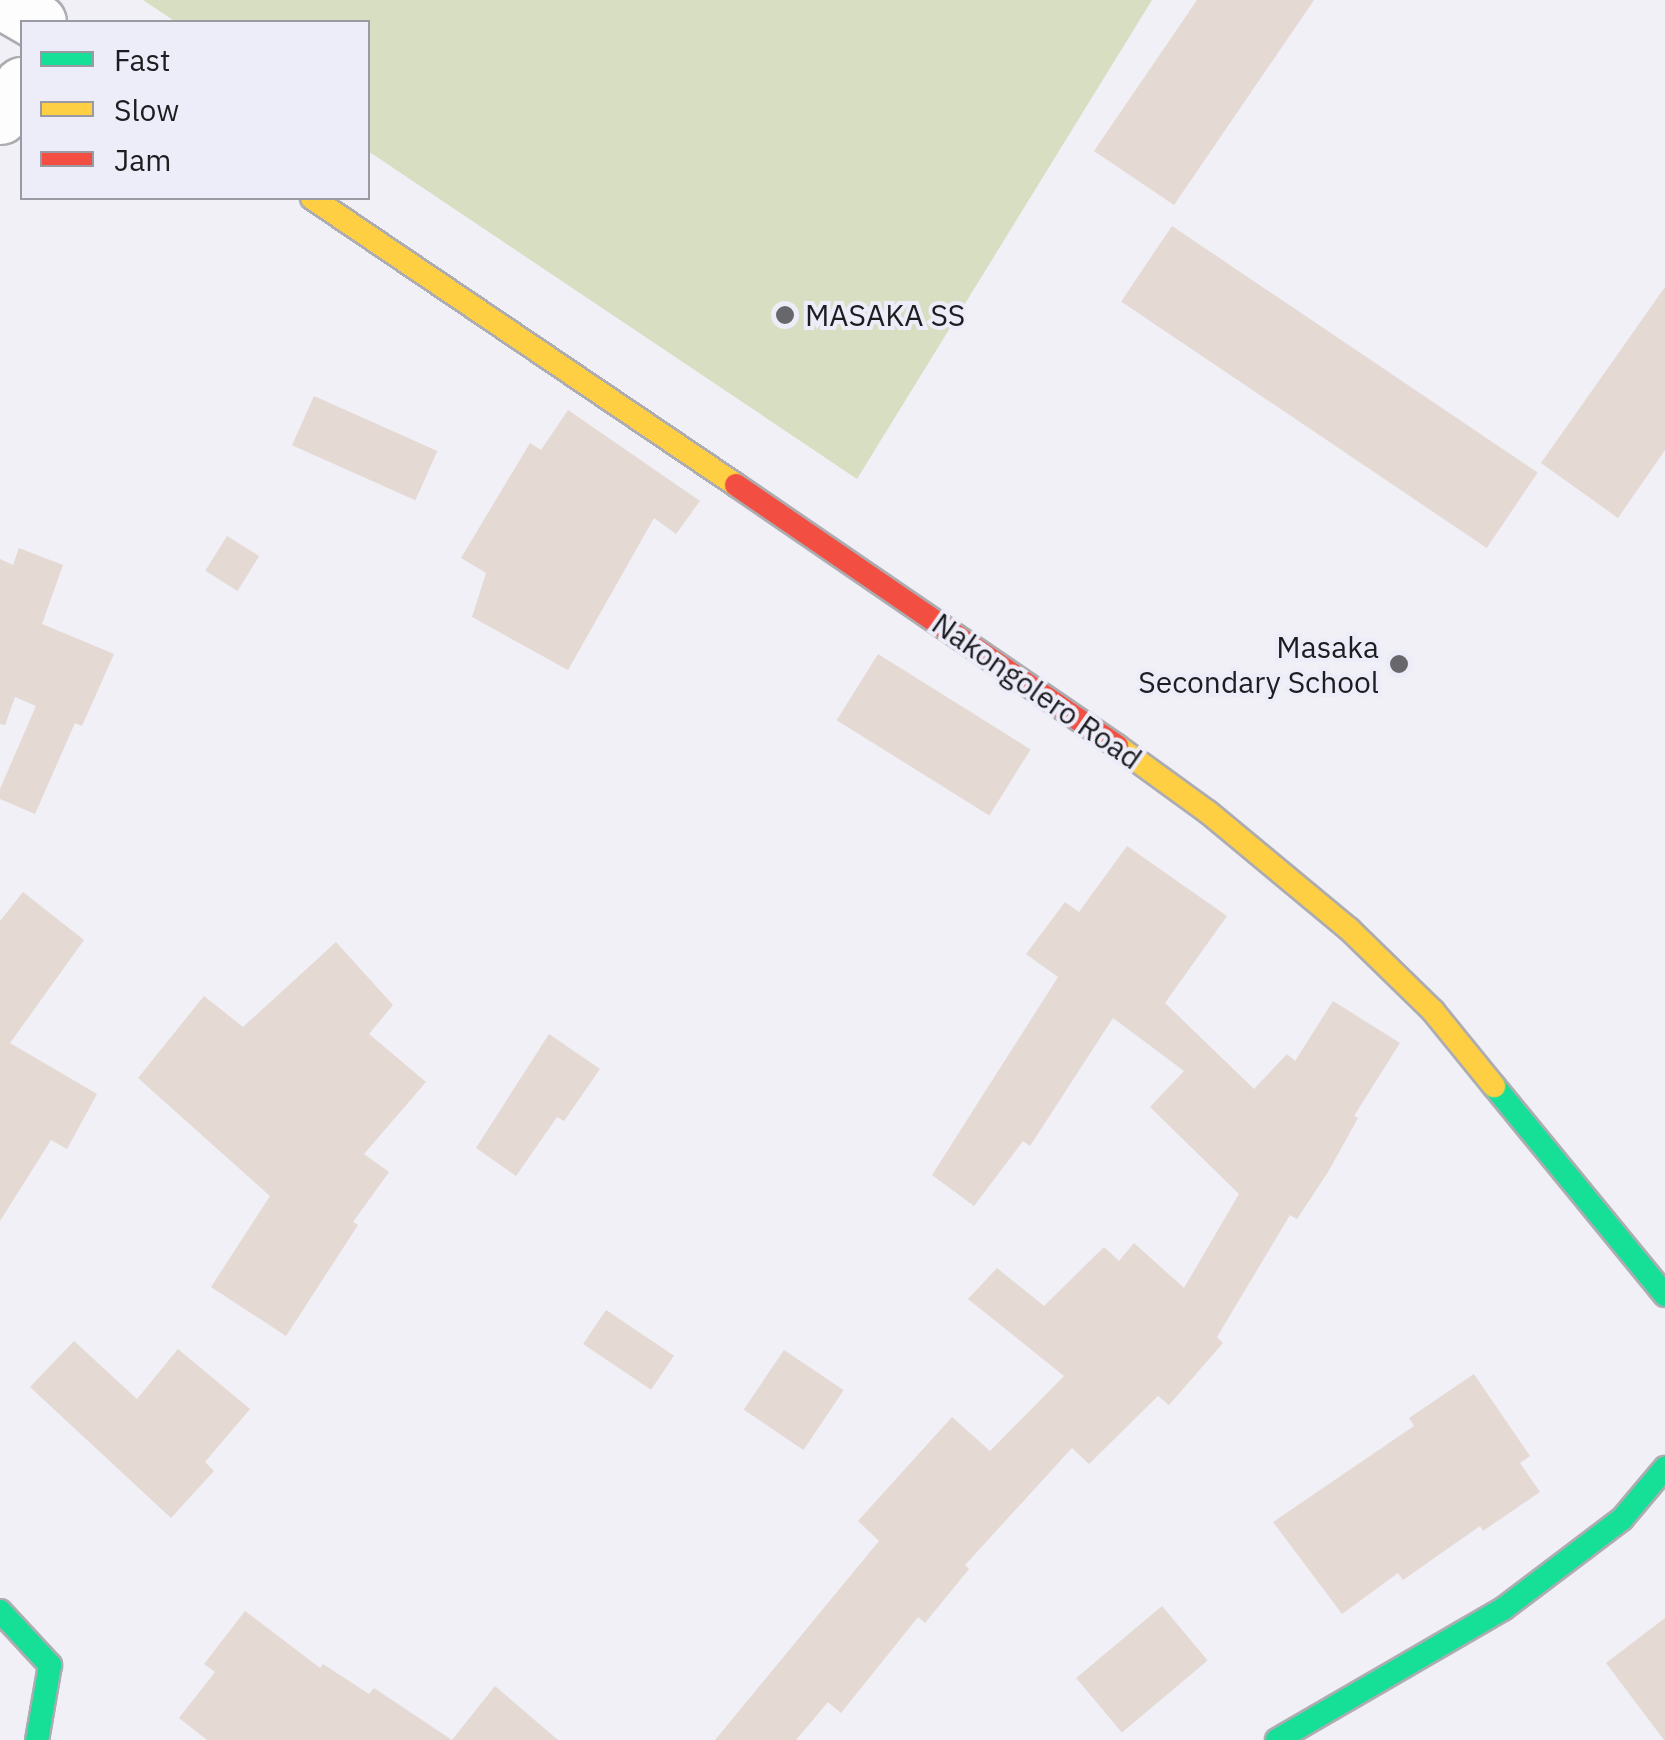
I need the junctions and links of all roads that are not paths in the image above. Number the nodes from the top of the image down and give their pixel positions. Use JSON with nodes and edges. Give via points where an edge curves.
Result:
{"nodes":[{"id":1,"x":0,"y":0,"type":"edge"},
{"id":2,"x":35,"y":20,"type":"edge"},
{"id":3,"x":20,"y":87,"type":"edge"},
{"id":4,"x":0,"y":116,"type":"edge"},
{"id":5,"x":315,"y":200,"type":"edge"},
{"id":6,"x":1665,"y":1296,"type":"edge"},
{"id":7,"x":1665,"y":1468,"type":"edge"},
{"id":8,"x":0,"y":1612,"type":"edge"},
{"id":9,"x":36,"y":1740,"type":"edge"},
{"id":10,"x":1277,"y":1740,"type":"edge"}],
"edges":[{"from":1,"to":2,"type":"street"},
{"from":3,"to":4,"type":"street"},
{"from":5,"to":6,"type":"street","name":"Nakongolero Road","via":[[1051,698],[1208,812],[1350,929],[1433,1012]]},
{"from":7,"to":10,"type":"street","via":[[1622,1519],[1503,1610]]},
{"from":8,"to":9,"type":"street","via":[[50,1666]]}]}
